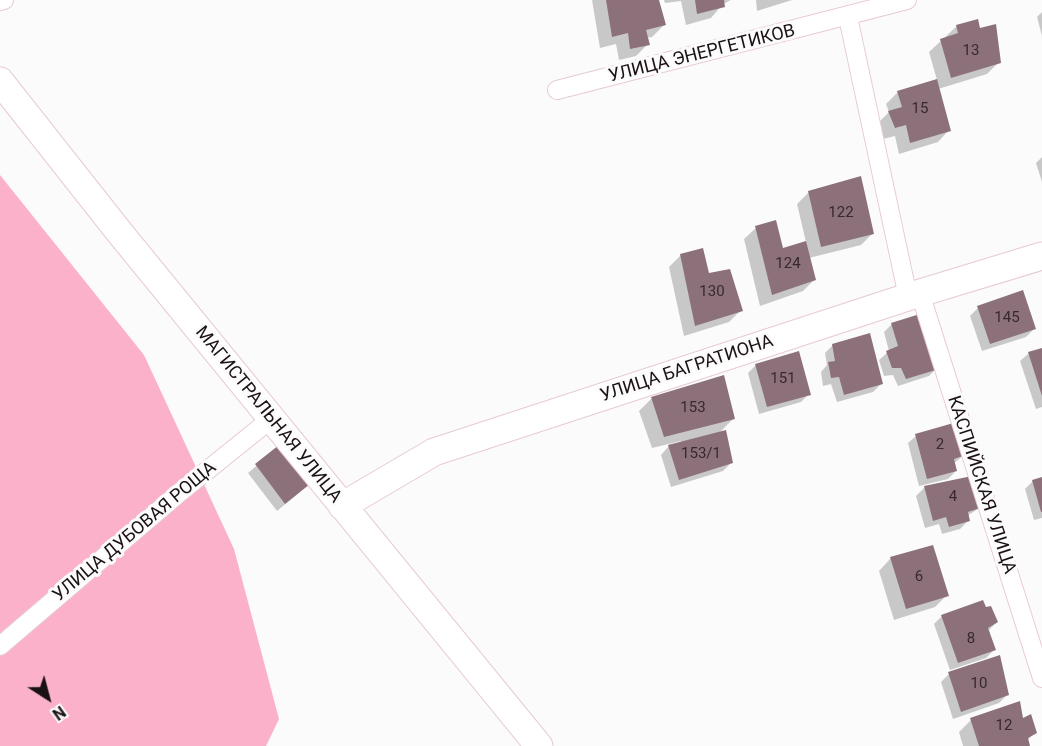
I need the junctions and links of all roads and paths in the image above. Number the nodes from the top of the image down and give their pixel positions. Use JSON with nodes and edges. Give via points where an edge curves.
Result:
{"nodes":[{"id":1,"x":907,"y":0,"type":"edge"},
{"id":2,"x":848,"y":17,"type":"junction"},
{"id":3,"x":0,"y":81,"type":"edge"},
{"id":4,"x":557,"y":90,"type":"dead end"},
{"id":5,"x":1042,"y":255,"type":"edge"},
{"id":6,"x":914,"y":295,"type":"junction"},
{"id":7,"x":271,"y":419,"type":"junction"},
{"id":8,"x":342,"y":506,"type":"junction"},
{"id":9,"x":0,"y":646,"type":"edge"},
{"id":10,"x":1042,"y":678,"type":"edge"},
{"id":11,"x":539,"y":746,"type":"edge"}],
"edges":[{"from":1,"to":2,"type":"street","name":"УЛИЦА ЭНЕРГЕТИКОВ"},
{"from":2,"to":4,"type":"street","name":"УЛИЦА ЭНЕРГЕТИКОВ"},
{"from":2,"to":6,"type":"street"},
{"from":3,"to":7,"type":"main road","name":"МАГИСТРАЛЬНАЯ УЛИЦА"},
{"from":5,"to":6,"type":"main road","name":"УЛИЦА БАГРАТИОНА"},
{"from":6,"to":8,"type":"main road","name":"УЛИЦА БАГРАТИОНА","via":[[434,452]]},
{"from":6,"to":10,"type":"street","name":"КАСПИЙСКАЯ УЛИЦА"},
{"from":7,"to":8,"type":"main road","name":"МАГИСТРАЛЬНАЯ УЛИЦА"},
{"from":7,"to":9,"type":"street","name":"УЛИЦА ДУБОВАЯ РОЩА"},
{"from":8,"to":11,"type":"main road","name":"МАГИСТРАЛЬНАЯ УЛИЦА"}]}
